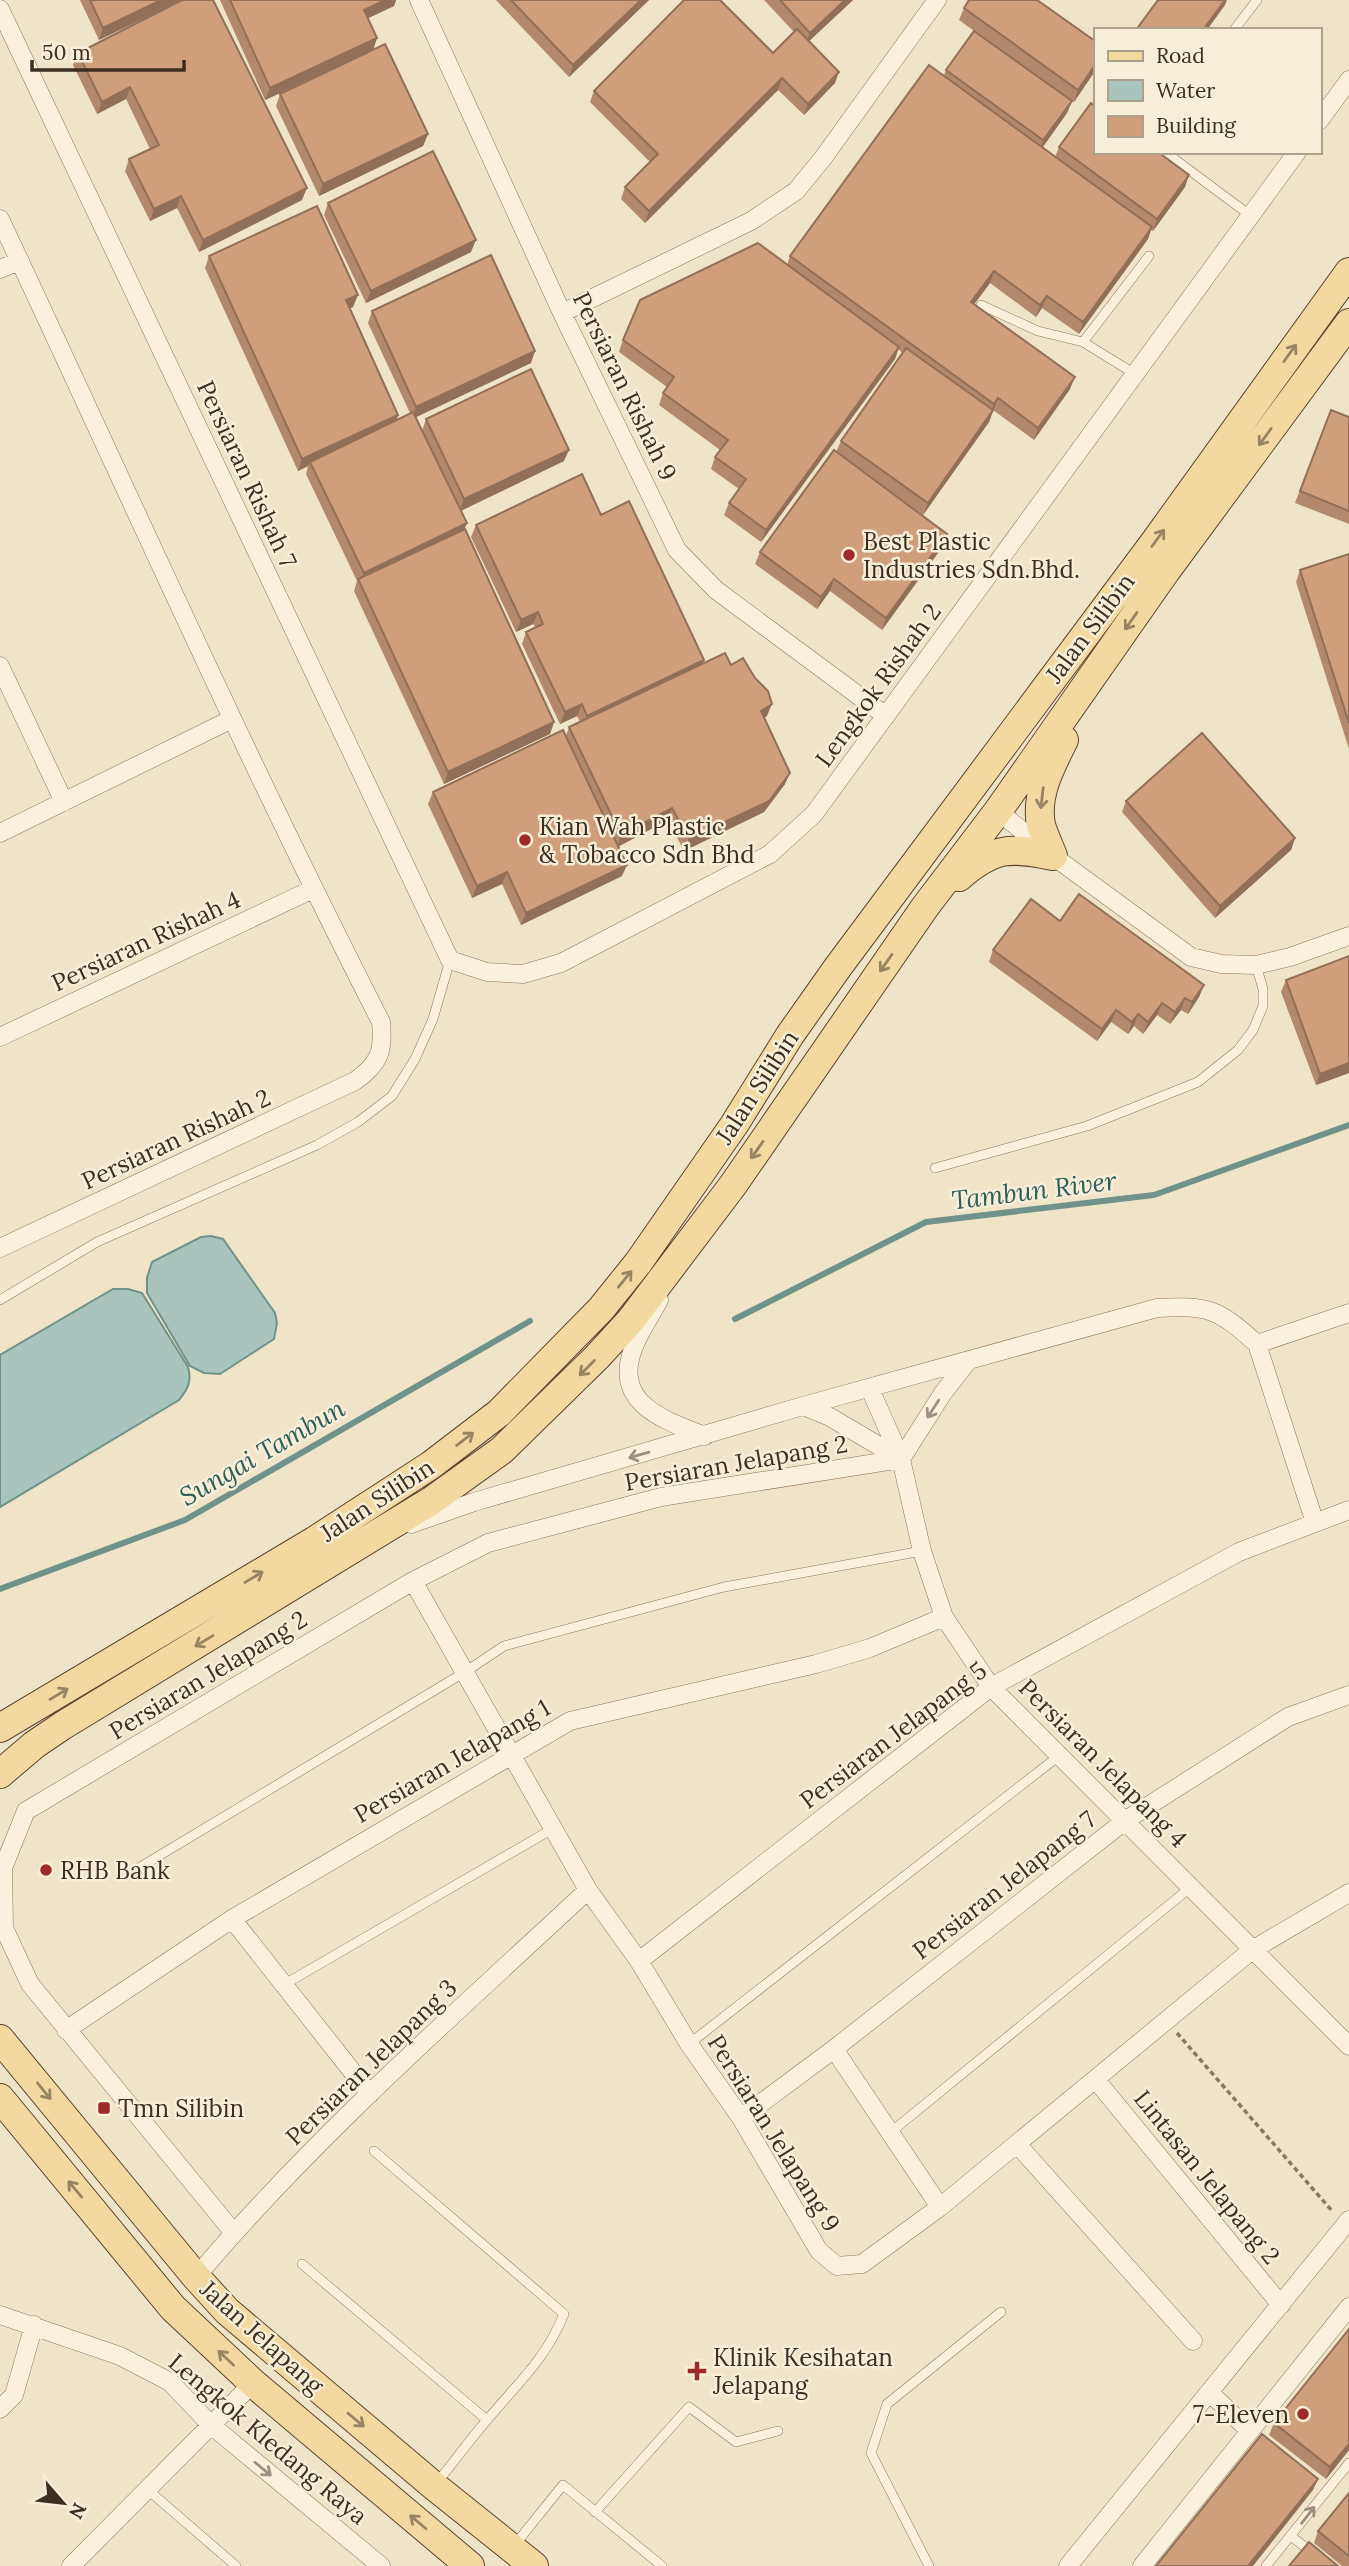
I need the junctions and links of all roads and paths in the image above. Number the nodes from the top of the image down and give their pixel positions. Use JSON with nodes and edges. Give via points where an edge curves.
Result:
{"nodes":[{"id":1,"x":419,"y":0,"type":"edge"},
{"id":2,"x":937,"y":0,"type":"edge"},
{"id":3,"x":1257,"y":0,"type":"edge"},
{"id":4,"x":0,"y":9,"type":"edge"},
{"id":5,"x":1236,"y":28,"type":"edge"},
{"id":6,"x":1349,"y":80,"type":"edge"},
{"id":7,"x":1325,"y":102,"type":"edge"},
{"id":8,"x":1168,"y":154,"type":"edge"},
{"id":9,"x":1296,"y":154,"type":"edge"},
{"id":10,"x":1251,"y":216,"type":"junction"},
{"id":11,"x":0,"y":219,"type":"edge"},
{"id":12,"x":1149,"y":256,"type":"dead end"},
{"id":13,"x":20,"y":261,"type":"junction"},
{"id":14,"x":0,"y":269,"type":"edge"},
{"id":15,"x":1349,"y":272,"type":"edge"},
{"id":16,"x":981,"y":305,"type":"edge"},
{"id":17,"x":562,"y":313,"type":"junction"},
{"id":18,"x":1349,"y":323,"type":"edge"},
{"id":19,"x":1083,"y":342,"type":"junction"},
{"id":20,"x":1135,"y":374,"type":"junction"},
{"id":21,"x":1079,"y":643,"type":"junction"},
{"id":22,"x":1112,"y":648,"type":"junction"},
{"id":23,"x":0,"y":666,"type":"edge"},
{"id":24,"x":886,"y":716,"type":"junction"},
{"id":25,"x":232,"y":719,"type":"junction"},
{"id":26,"x":64,"y":802,"type":"junction"},
{"id":27,"x":998,"y":811,"type":"junction"},
{"id":28,"x":0,"y":833,"type":"edge"},
{"id":29,"x":1053,"y":856,"type":"junction"},
{"id":30,"x":313,"y":889,"type":"junction"},
{"id":31,"x":925,"y":907,"type":"junction"},
{"id":32,"x":1349,"y":936,"type":"edge"},
{"id":33,"x":450,"y":960,"type":"junction"},
{"id":34,"x":1256,"y":965,"type":"junction"},
{"id":35,"x":838,"y":967,"type":"junction"},
{"id":36,"x":0,"y":1037,"type":"edge"},
{"id":37,"x":935,"y":1168,"type":"dead end"},
{"id":38,"x":0,"y":1248,"type":"edge"},
{"id":39,"x":668,"y":1272,"type":"junction"},
{"id":40,"x":0,"y":1300,"type":"edge"},
{"id":41,"x":1349,"y":1313,"type":"edge"},
{"id":42,"x":1257,"y":1344,"type":"junction"},
{"id":43,"x":968,"y":1361,"type":"junction"},
{"id":44,"x":870,"y":1389,"type":"junction"},
{"id":45,"x":803,"y":1406,"type":"junction"},
{"id":46,"x":705,"y":1436,"type":"junction"},
{"id":47,"x":901,"y":1459,"type":"junction"},
{"id":48,"x":1349,"y":1510,"type":"edge"},
{"id":49,"x":1315,"y":1523,"type":"junction"},
{"id":50,"x":377,"y":1536,"type":"junction"},
{"id":51,"x":922,"y":1551,"type":"junction"},
{"id":52,"x":413,"y":1581,"type":"junction"},
{"id":53,"x":944,"y":1617,"type":"junction"},
{"id":54,"x":465,"y":1672,"type":"junction"},
{"id":55,"x":991,"y":1687,"type":"junction"},
{"id":56,"x":1349,"y":1695,"type":"edge"},
{"id":57,"x":0,"y":1728,"type":"edge"},
{"id":58,"x":512,"y":1754,"type":"junction"},
{"id":59,"x":1060,"y":1755,"type":"junction"},
{"id":60,"x":0,"y":1774,"type":"edge"},
{"id":61,"x":1126,"y":1820,"type":"junction"},
{"id":62,"x":554,"y":1828,"type":"junction"},
{"id":63,"x":127,"y":1875,"type":"dead end"},
{"id":64,"x":1192,"y":1886,"type":"junction"},
{"id":65,"x":587,"y":1890,"type":"junction"},
{"id":66,"x":1349,"y":1893,"type":"edge"},
{"id":67,"x":232,"y":1919,"type":"junction"},
{"id":68,"x":1252,"y":1950,"type":"junction"},
{"id":69,"x":639,"y":1961,"type":"junction"},
{"id":70,"x":285,"y":1984,"type":"junction"},
{"id":71,"x":1166,"y":2021,"type":"junction"},
{"id":72,"x":66,"y":2030,"type":"junction"},
{"id":73,"x":0,"y":2039,"type":"edge"},
{"id":74,"x":689,"y":2044,"type":"junction"},
{"id":75,"x":1349,"y":2046,"type":"edge"},
{"id":76,"x":834,"y":2049,"type":"junction"},
{"id":77,"x":1096,"y":2080,"type":"junction"},
{"id":78,"x":370,"y":2094,"type":"junction"},
{"id":79,"x":0,"y":2098,"type":"edge"},
{"id":80,"x":741,"y":2118,"type":"junction"},
{"id":81,"x":891,"y":2132,"type":"junction"},
{"id":82,"x":1017,"y":2144,"type":"junction"},
{"id":83,"x":374,"y":2151,"type":"dead end"},
{"id":84,"x":940,"y":2207,"type":"junction"},
{"id":85,"x":1347,"y":2223,"type":"edge"},
{"id":86,"x":234,"y":2233,"type":"junction"},
{"id":87,"x":302,"y":2264,"type":"dead end"},
{"id":88,"x":196,"y":2277,"type":"junction"},
{"id":89,"x":1281,"y":2305,"type":"junction"},
{"id":90,"x":1349,"y":2308,"type":"edge"},
{"id":91,"x":1001,"y":2312,"type":"dead end"},
{"id":92,"x":0,"y":2315,"type":"edge"},
{"id":93,"x":34,"y":2325,"type":"junction"},
{"id":94,"x":1193,"y":2342,"type":"dead end"},
{"id":95,"x":253,"y":2383,"type":"junction"},
{"id":96,"x":1209,"y":2392,"type":"junction"},
{"id":97,"x":0,"y":2409,"type":"edge"},
{"id":98,"x":487,"y":2420,"type":"junction"},
{"id":99,"x":211,"y":2425,"type":"junction"},
{"id":100,"x":778,"y":2431,"type":"dead end"},
{"id":101,"x":1255,"y":2436,"type":"junction"},
{"id":102,"x":1349,"y":2463,"type":"edge"},
{"id":103,"x":1314,"y":2485,"type":"edge"},
{"id":104,"x":434,"y":2486,"type":"junction"},
{"id":105,"x":147,"y":2488,"type":"junction"},
{"id":106,"x":1324,"y":2494,"type":"junction"},
{"id":107,"x":595,"y":2512,"type":"junction"},
{"id":108,"x":1290,"y":2536,"type":"junction"},
{"id":109,"x":511,"y":2548,"type":"junction"},
{"id":110,"x":74,"y":2565,"type":"edge"},
{"id":111,"x":236,"y":2566,"type":"edge"},
{"id":112,"x":381,"y":2566,"type":"edge"},
{"id":113,"x":470,"y":2566,"type":"edge"},
{"id":114,"x":534,"y":2566,"type":"edge"},
{"id":115,"x":662,"y":2566,"type":"edge"},
{"id":116,"x":929,"y":2566,"type":"edge"},
{"id":117,"x":1068,"y":2566,"type":"edge"},
{"id":118,"x":1142,"y":2566,"type":"edge"},
{"id":119,"x":1266,"y":2566,"type":"edge"},
{"id":120,"x":1329,"y":2566,"type":"edge"}],
"edges":[{"from":1,"to":17,"type":"street","name":"Persiaran Rishah 9"},
{"from":2,"to":17,"type":"street","via":[[796,191],[751,221]]},
{"from":3,"to":5,"type":"lane"},
{"from":4,"to":33,"type":"street","name":"Persiaran Rishah 7"},
{"from":6,"to":7,"type":"street"},
{"from":8,"to":10,"type":"lane"},
{"from":9,"to":10,"type":"street","name":"Lengkok Rishah 2"},
{"from":10,"to":20,"type":"street","name":"Lengkok Rishah 2"},
{"from":11,"to":13,"type":"street"},
{"from":12,"to":19,"type":"lane"},
{"from":13,"to":14,"type":"street"},
{"from":13,"to":25,"type":"street"},
{"from":21,"to":15,"type":"main road","name":"Jalan Silibin","one_way":true},
{"from":16,"to":19,"type":"lane","via":[[1038,331]]},
{"from":17,"to":24,"type":"street","name":"Persiaran Rishah 9","via":[[677,550],[716,590]]},
{"from":18,"to":22,"type":"main road","name":"Jalan Silibin","one_way":true},
{"from":19,"to":20,"type":"lane"},
{"from":20,"to":24,"type":"street","name":"Lengkok Rishah 2"},
{"from":21,"to":27,"type":"main road","via":[[1050,698],[994,779],[992,793]]},
{"from":21,"to":35,"type":"main road","name":"Jalan Silibin"},
{"from":22,"to":27,"type":"main road","name":"Jalan Silibin"},
{"from":22,"to":29,"type":"main road","one_way":true,"via":[[1045,779],[1041,824]]},
{"from":23,"to":26,"type":"street"},
{"from":24,"to":33,"type":"street","name":"Lengkok Rishah 2","via":[[814,814],[770,854],[561,963],[523,974],[487,972]]},
{"from":25,"to":26,"type":"street"},
{"from":25,"to":30,"type":"street"},
{"from":26,"to":28,"type":"street"},
{"from":27,"to":29,"type":"street"},
{"from":27,"to":31,"type":"main road","name":"Jalan Silibin"},
{"from":27,"to":35,"type":"main road","via":[[982,807],[966,817],[898,912]]},
{"from":29,"to":31,"type":"main road","via":[[1018,849],[994,853]]},
{"from":29,"to":34,"type":"street","via":[[1191,957]]},
{"from":30,"to":36,"type":"street","name":"Persiaran Rishah 4"},
{"from":30,"to":38,"type":"street","name":"Persiaran Rishah 2","via":[[381,1023],[383,1041],[370,1070]]},
{"from":31,"to":39,"type":"main road","name":"Jalan Silibin","one_way":true},
{"from":32,"to":34,"type":"street"},
{"from":33,"to":40,"type":"lane","via":[[415,1059],[392,1096],[358,1122],[317,1145],[97,1242]]},
{"from":34,"to":37,"type":"lane","via":[[1263,1006],[1253,1030],[1238,1050],[1198,1082],[1087,1126]]},
{"from":57,"to":35,"type":"main road","name":"Jalan Silibin","one_way":true,"via":[[314,1541],[430,1465],[499,1413],[601,1309],[638,1263]]},
{"from":39,"to":46,"type":"street","via":[[661,1296],[633,1349],[628,1376],[635,1396],[650,1411]]},
{"from":39,"to":50,"type":"main road","name":"Jalan Silibin","one_way":true,"via":[[597,1357],[502,1450]]},
{"from":41,"to":42,"type":"street"},
{"from":42,"to":43,"type":"street","name":"Jalan Silibin","via":[[1225,1316],[1192,1306],[1168,1307]]},
{"from":42,"to":49,"type":"street"},
{"from":43,"to":44,"type":"street","name":"Jalan Silibin"},
{"from":43,"to":47,"type":"street","one_way":true},
{"from":44,"to":45,"type":"street","name":"Jalan Silibin"},
{"from":44,"to":47,"type":"street","name":"Persiaran Jelapang 4"},
{"from":45,"to":46,"type":"street","name":"Jalan Silibin"},
{"from":45,"to":47,"type":"street"},
{"from":46,"to":50,"type":"street","name":"Jalan Silibin","one_way":true,"via":[[474,1502]]},
{"from":47,"to":51,"type":"street","name":"Persiaran Jelapang 4"},
{"from":47,"to":52,"type":"street","name":"Persiaran Jelapang 2","via":[[661,1497],[488,1543]]},
{"from":48,"to":49,"type":"street","name":"Persiaran Jelapang 5"},
{"from":49,"to":55,"type":"street","name":"Persiaran Jelapang 5","via":[[1238,1552]]},
{"from":50,"to":60,"type":"main road","name":"Jalan Silibin","one_way":true,"via":[[62,1726]]},
{"from":51,"to":53,"type":"street","name":"Persiaran Jelapang 4"},
{"from":51,"to":54,"type":"lane","via":[[724,1587],[504,1646]]},
{"from":52,"to":54,"type":"street","name":"Persiaran Jelapang 9"},
{"from":52,"to":72,"type":"street","name":"Persiaran Jelapang 2","via":[[26,1811],[3,1868],[4,1928],[30,1984]]},
{"from":53,"to":55,"type":"street","name":"Persiaran Jelapang 4"},
{"from":53,"to":58,"type":"street","name":"Persiaran Jelapang 1","via":[[870,1648],[816,1664],[570,1721]]},
{"from":54,"to":58,"type":"street","name":"Persiaran Jelapang 9"},
{"from":54,"to":63,"type":"lane"},
{"from":55,"to":59,"type":"street","name":"Persiaran Jelapang 4"},
{"from":55,"to":69,"type":"street","name":"Persiaran Jelapang 5"},
{"from":56,"to":61,"type":"street","name":"Persiaran Jelapang 7","via":[[1288,1717]]},
{"from":58,"to":62,"type":"street","name":"Persiaran Jelapang 9"},
{"from":58,"to":67,"type":"street","name":"Persiaran Jelapang 1"},
{"from":59,"to":61,"type":"street","name":"Persiaran Jelapang 4"},
{"from":59,"to":74,"type":"lane"},
{"from":61,"to":64,"type":"street","name":"Persiaran Jelapang 4"},
{"from":61,"to":76,"type":"street","name":"Persiaran Jelapang 7"},
{"from":62,"to":65,"type":"street","name":"Persiaran Jelapang 9"},
{"from":62,"to":70,"type":"lane"},
{"from":64,"to":68,"type":"street","name":"Persiaran Jelapang 4"},
{"from":64,"to":81,"type":"lane"},
{"from":65,"to":69,"type":"street","name":"Persiaran Jelapang 9"},
{"from":65,"to":78,"type":"street","name":"Persiaran Jelapang 3"},
{"from":66,"to":68,"type":"street","name":"Persiaran Jelapang 9"},
{"from":67,"to":70,"type":"street"},
{"from":67,"to":72,"type":"street","name":"Persiaran Jelapang 1"},
{"from":68,"to":71,"type":"street","name":"Persiaran Jelapang 9"},
{"from":68,"to":75,"type":"street","name":"Persiaran Jelapang 4"},
{"from":69,"to":74,"type":"street","name":"Persiaran Jelapang 9"},
{"from":70,"to":78,"type":"street"},
{"from":71,"to":77,"type":"street","name":"Persiaran Jelapang 9"},
{"from":71,"to":85,"type":"path"},
{"from":72,"to":86,"type":"street","name":"Persiaran Jelapang 2"},
{"from":73,"to":88,"type":"main road","name":"Jalan Jelapang","one_way":true},
{"from":74,"to":80,"type":"street","name":"Persiaran Jelapang 9"},
{"from":76,"to":80,"type":"street","name":"Persiaran Jelapang 7"},
{"from":76,"to":81,"type":"street"},
{"from":77,"to":82,"type":"street","name":"Persiaran Jelapang 9"},
{"from":77,"to":89,"type":"street","name":"Lintasan Jelapang 2"},
{"from":78,"to":86,"type":"street","name":"Persiaran Jelapang 3"},
{"from":95,"to":79,"type":"main road","name":"Jalan Jelapang","one_way":true,"via":[[173,2308]]},
{"from":80,"to":84,"type":"street","name":"Persiaran Jelapang 9","via":[[819,2251],[837,2266],[862,2264]]},
{"from":81,"to":84,"type":"street"},
{"from":82,"to":84,"type":"street","name":"Persiaran Jelapang 9"},
{"from":82,"to":94,"type":"street"},
{"from":83,"to":98,"type":"lane","via":[[564,2314],[534,2369]]},
{"from":85,"to":89,"type":"street"},
{"from":86,"to":88,"type":"street","name":"Persiaran Jelapang 3"},
{"from":87,"to":98,"type":"lane"},
{"from":88,"to":104,"type":"main road","name":"Jalan Jelapang","one_way":true,"via":[[227,2311]]},
{"from":89,"to":96,"type":"street"},
{"from":90,"to":101,"type":"street"},
{"from":91,"to":116,"type":"lane","via":[[887,2404],[871,2453]]},
{"from":92,"to":93,"type":"street","name":"Lengkok Kledang Raya"},
{"from":93,"to":97,"type":"street","via":[[14,2395]]},
{"from":93,"to":99,"type":"street","name":"Lengkok Kledang Raya","via":[[147,2369],[170,2382]]},
{"from":95,"to":99,"type":"street"},
{"from":113,"to":95,"type":"main road","name":"Jalan Jelapang","one_way":true},
{"from":96,"to":101,"type":"street"},
{"from":96,"to":117,"type":"street"},
{"from":98,"to":104,"type":"lane"},
{"from":99,"to":105,"type":"street"},
{"from":99,"to":112,"type":"street","name":"Lengkok Kledang Raya","one_way":true},
{"from":100,"to":107,"type":"lane","via":[[736,2442],[689,2407]]},
{"from":101,"to":118,"type":"street"},
{"from":102,"to":106,"type":"lane"},
{"from":103,"to":106,"type":"lane"},
{"from":104,"to":109,"type":"main road","name":"Jalan Jelapang"},
{"from":105,"to":110,"type":"street"},
{"from":105,"to":111,"type":"lane"},
{"from":108,"to":106,"type":"lane","one_way":true},
{"from":107,"to":109,"type":"lane","via":[[563,2485]]},
{"from":107,"to":115,"type":"lane"},
{"from":108,"to":119,"type":"lane"},
{"from":108,"to":120,"type":"lane"},
{"from":109,"to":114,"type":"main road","name":"Jalan Jelapang"}]}
